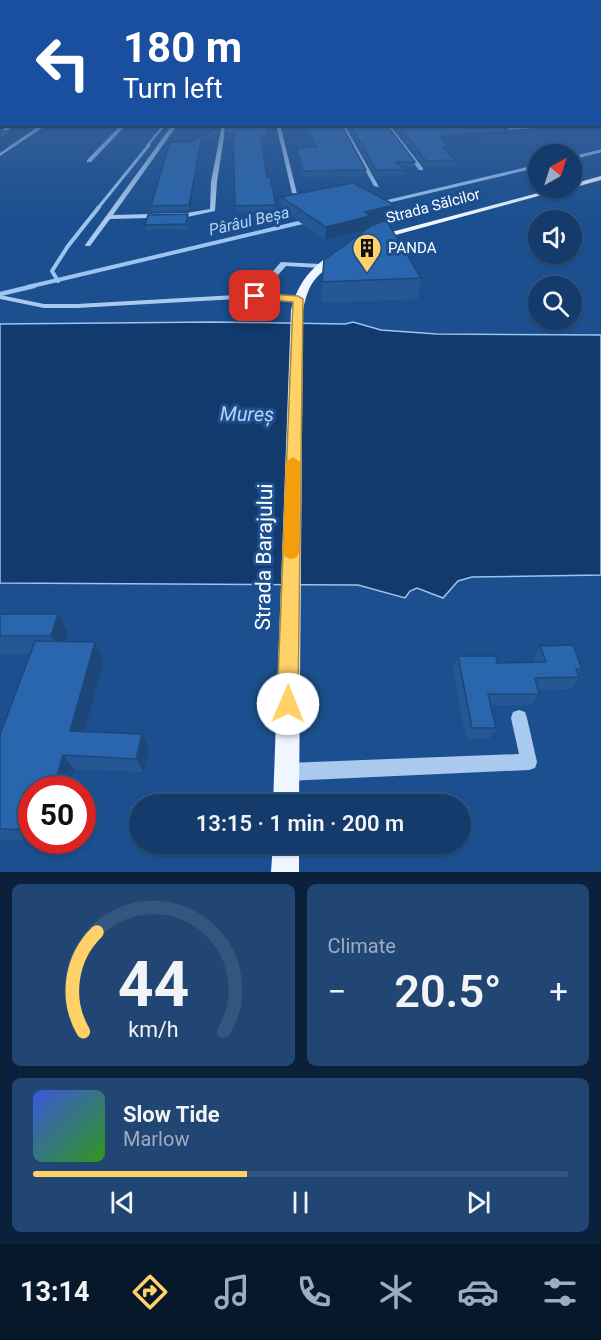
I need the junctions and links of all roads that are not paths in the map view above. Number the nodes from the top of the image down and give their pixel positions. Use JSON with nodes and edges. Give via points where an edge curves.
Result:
{"nodes":[{"id":1,"x":27,"y":137,"type":"edge"},
{"id":2,"x":113,"y":137,"type":"edge"},
{"id":3,"x":166,"y":137,"type":"edge"},
{"id":4,"x":222,"y":137,"type":"edge"},
{"id":5,"x":281,"y":137,"type":"edge"},
{"id":6,"x":349,"y":137,"type":"edge"},
{"id":7,"x":396,"y":137,"type":"edge"},
{"id":8,"x":0,"y":155,"type":"edge"},
{"id":9,"x":89,"y":161,"type":"dead end"},
{"id":10,"x":421,"y":169,"type":"dead end"},
{"id":11,"x":601,"y":178,"type":"edge"},
{"id":12,"x":582,"y":183,"type":"edge"},
{"id":13,"x":377,"y":186,"type":"dead end"},
{"id":14,"x":295,"y":193,"type":"edge"},
{"id":15,"x":528,"y":197,"type":"edge"},
{"id":16,"x":107,"y":216,"type":"junction"},
{"id":17,"x":361,"y":243,"type":"edge"},
{"id":18,"x":88,"y":245,"type":"dead end"},
{"id":19,"x":351,"y":248,"type":"edge"},
{"id":20,"x":321,"y":266,"type":"junction"},
{"id":21,"x":255,"y":296,"type":"junction"},
{"id":22,"x":0,"y":297,"type":"edge"},
{"id":23,"x":298,"y":305,"type":"junction"},
{"id":24,"x":519,"y":718,"type":"dead end"},
{"id":25,"x":286,"y":772,"type":"junction"},
{"id":26,"x":286,"y":794,"type":"edge"},
{"id":27,"x":286,"y":854,"type":"edge"},
{"id":28,"x":285,"y":872,"type":"edge"}],
"edges":[{"from":1,"to":8,"type":"street"},
{"from":2,"to":9,"type":"street"},
{"from":3,"to":16,"type":"street"},
{"from":4,"to":16,"type":"street","via":[[213,210],[187,215]]},
{"from":5,"to":14,"type":"street"},
{"from":6,"to":13,"type":"street"},
{"from":7,"to":10,"type":"street"},
{"from":11,"to":12,"type":"main road"},
{"from":15,"to":17,"type":"main road","name":"Strada Sălcilor"},
{"from":16,"to":18,"type":"street"},
{"from":19,"to":20,"type":"main road"},
{"from":20,"to":21,"type":"street","via":[[284,264]]},
{"from":20,"to":23,"type":"main road","via":[[311,275]]},
{"from":21,"to":22,"type":"street","via":[[77,306],[44,306]]},
{"from":21,"to":23,"type":"street"},
{"from":23,"to":25,"type":"main road","name":"Strada Barajului"},
{"from":24,"to":25,"type":"street","via":[[529,762]]},
{"from":25,"to":26,"type":"main road","name":"Strada Barajului"},
{"from":27,"to":28,"type":"main road"}]}
